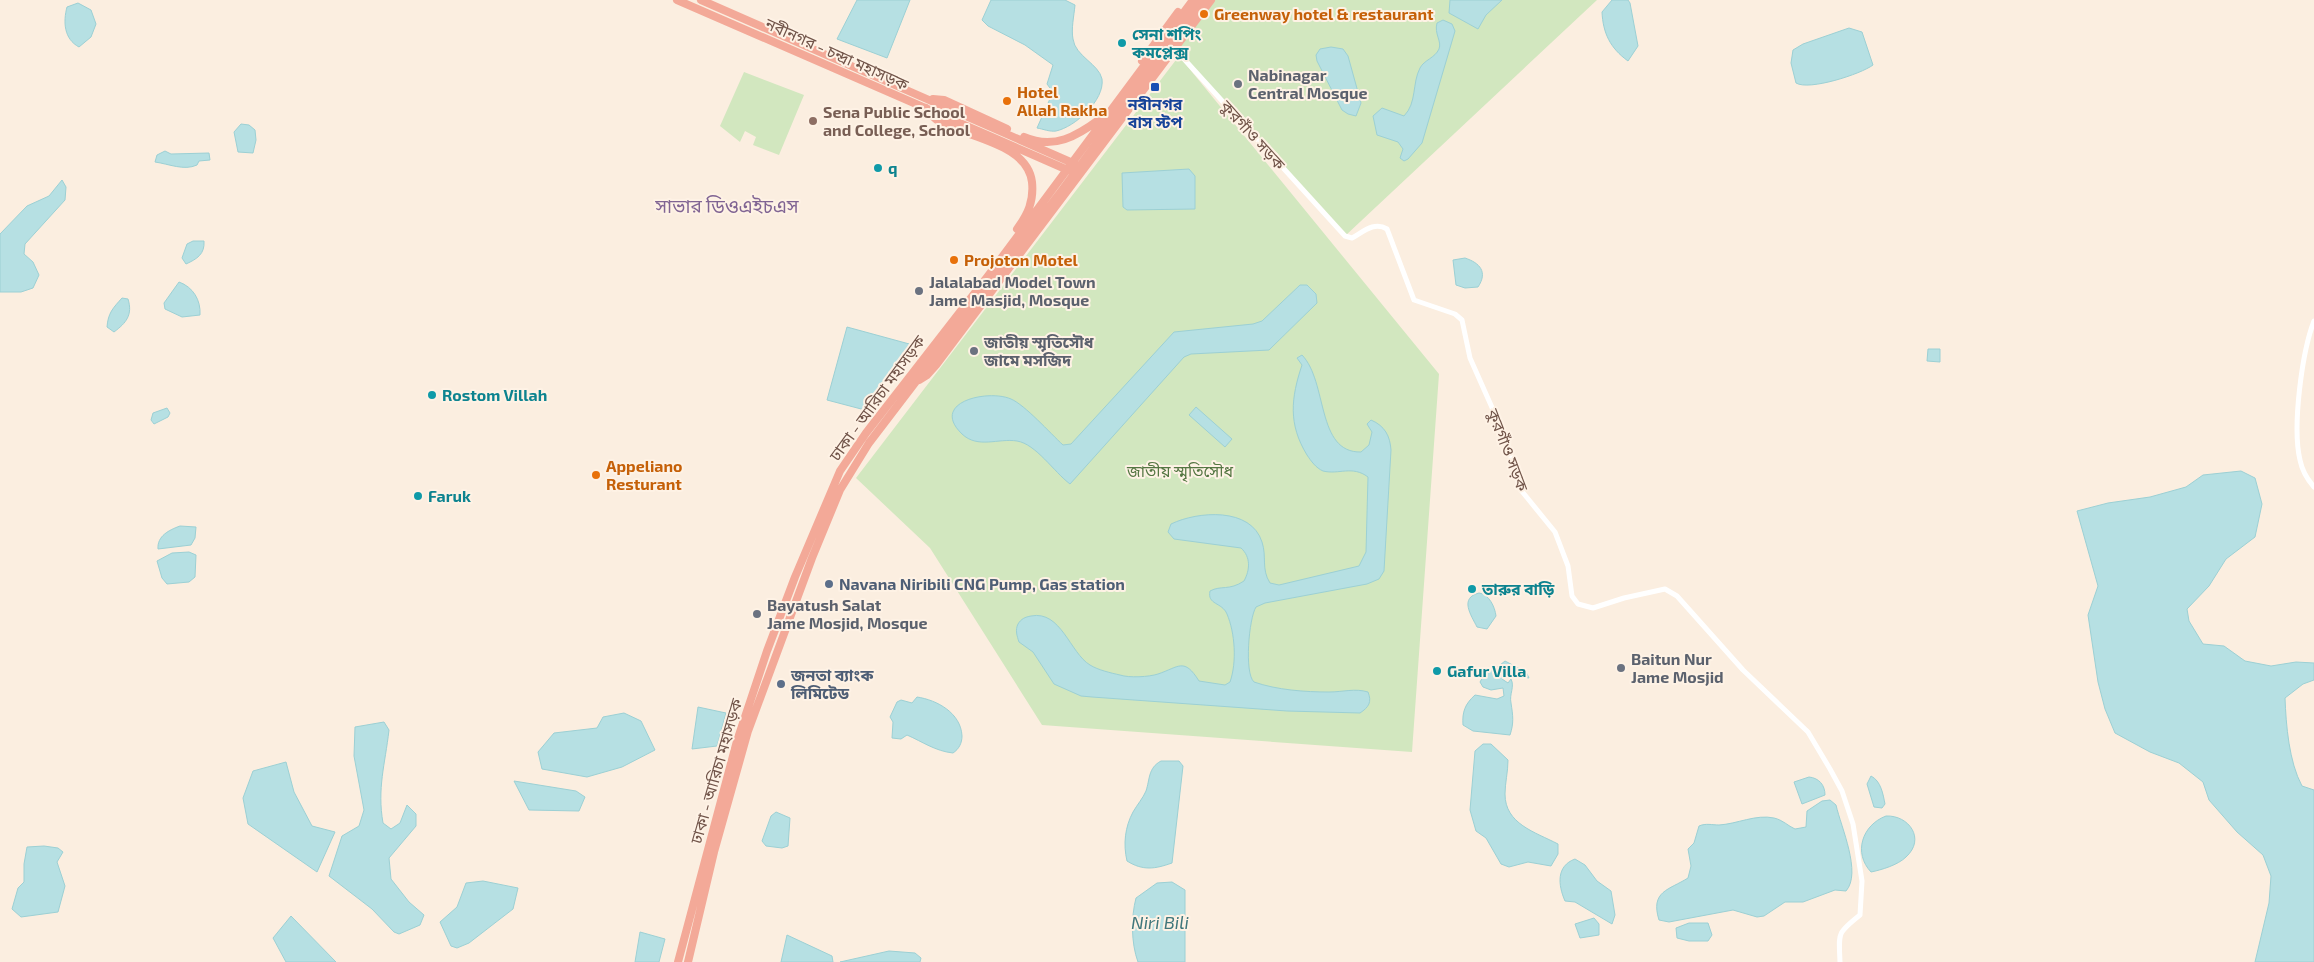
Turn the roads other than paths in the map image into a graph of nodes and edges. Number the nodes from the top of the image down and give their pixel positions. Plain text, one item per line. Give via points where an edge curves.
1 (677, 0) edge
2 (701, 0) edge
3 (1187, 0) edge
4 (1193, 0) edge
5 (1202, 0) edge
6 (1211, 0) edge
7 (1174, 48) junction
8 (1129, 85) junction
9 (926, 103) junction
10 (1106, 114) junction
11 (1073, 168) junction
12 (1002, 256) junction
13 (2314, 321) edge
14 (915, 382) junction
15 (2314, 487) edge
16 (678, 962) edge
17 (688, 962) edge
18 (1840, 962) edge

1 - 9 highway, নবীনগর - চন্দ্রা মহাসড়ক
2 - 9 highway, নবীনগর - চন্দ্রা মহাসড়ক
3 - 8 highway via 1133,72
4 - 8 highway, ঢাকা - আরিচা মহাসড়ক
5 - 11 highway
6 - 7 highway
7 - 14 highway via 936,365
7 - 18 street, কুরগাঁও সড়ক via 1345,236 1352,238 1377,226 1386,229 1414,300 1462,320 1470,358 1506,439 1520,489 1555,532 1568,566 1572,596 1578,604 1593,608 1624,598 1670,590 1743,670 1808,732 1842,791 1853,824 1862,881 1860,915 1839,935
8 - 10 highway, ঢাকা - আরিচা মহাসড়ক
9 - 10 highway via 944,100 1027,138 1043,142 1071,138
9 - 11 highway, নবীনগর - চন্দ্রা মহাসড়ক
9 - 12 highway via 936,119 1006,150 1027,164 1032,202
10 - 11 highway, ঢাকা - আরিচা মহাসড়ক
11 - 12 highway, ঢাকা - আরিচা মহাসড়ক
11 - 14 highway
12 - 16 highway, ঢাকা - আরিচা মহাসড়ক via 866,433 840,471 827,499 767,651 737,741
13 - 15 street via 2300,386 2298,438 2300,460 2307,480
14 - 17 highway via 854,465 832,506 736,772

